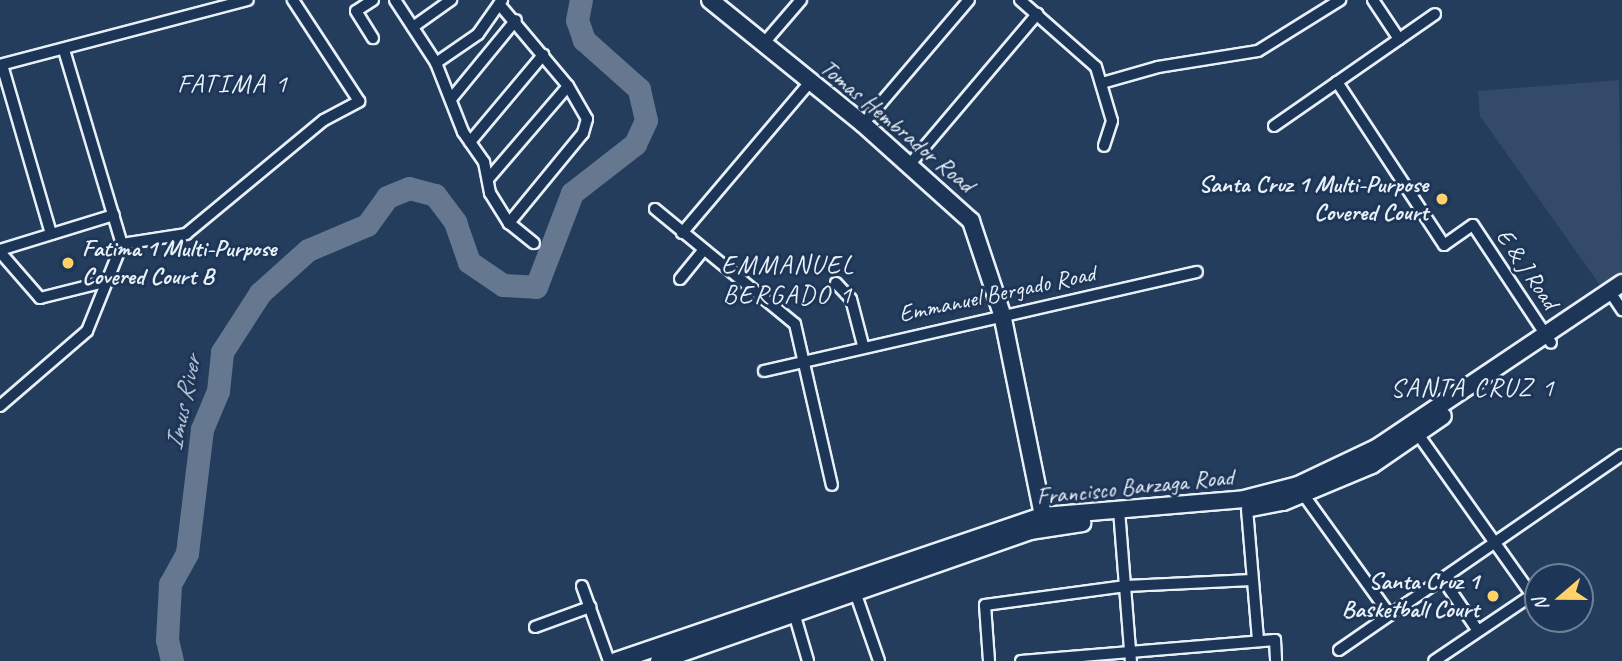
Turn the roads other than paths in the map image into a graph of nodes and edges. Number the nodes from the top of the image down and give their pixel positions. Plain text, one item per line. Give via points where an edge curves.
1 (248, 0) edge
2 (293, 0) edge
3 (373, 0) edge
4 (395, 0) edge
5 (451, 0) edge
6 (710, 0) edge
7 (801, 0) edge
8 (969, 0) edge
9 (1020, 0) edge
10 (1340, 0) edge
11 (1373, 0) edge
12 (500, 2) edge
13 (1037, 14) junction
14 (1435, 15) dead end
15 (516, 20) junction
16 (412, 27) junction
17 (373, 38) dead end
18 (1399, 40) junction
19 (764, 43) junction
20 (64, 50) junction
21 (544, 55) junction
22 (436, 62) junction
23 (1, 65) edge
24 (811, 81) junction
25 (1337, 82) junction
26 (1102, 83) junction
27 (568, 86) junction
28 (451, 99) junction
29 (863, 124) junction
30 (1274, 126) dead end
31 (470, 142) junction
32 (1104, 146) dead end
33 (910, 164) junction
34 (489, 178) junction
35 (654, 209) dead end
36 (114, 215) junction
37 (509, 223) junction
38 (682, 233) junction
39 (51, 234) junction
40 (534, 243) dead end
41 (122, 244) junction
42 (0, 251) edge
43 (703, 251) junction
44 (1197, 272) dead end
45 (680, 279) dead end
46 (112, 280) junction
47 (836, 282) dead end
48 (1618, 296) edge
49 (1002, 314) junction
50 (1548, 339) junction
51 (863, 345) junction
52 (806, 358) junction
53 (764, 371) dead end
54 (0, 407) edge
55 (1415, 430) junction
56 (1622, 455) edge
57 (832, 485) dead end
58 (1303, 495) junction
59 (1247, 509) junction
60 (1119, 515) junction
61 (1044, 521) junction
62 (1495, 542) junction
63 (1442, 579) junction
64 (1252, 580) junction
65 (582, 586) dead end
66 (1126, 586) junction
67 (855, 592) junction
68 (590, 607) junction
69 (794, 613) junction
70 (1390, 615) junction
71 (535, 627) dead end
72 (1478, 631) junction
73 (1258, 641) junction
74 (1339, 650) dead end
75 (668, 655) edge
76 (1131, 655) edge
77 (609, 661) edge
78 (616, 661) edge
79 (808, 661) edge
80 (879, 661) edge
81 (989, 661) edge
82 (1021, 661) edge
83 (1276, 661) edge
84 (1434, 661) edge

1 - 20 street
2 - 41 street via 359,100 324,120 186,234
3 - 17 street via 356,11
4 - 16 street
5 - 16 street
6 - 19 street, Tomas Hembrador Road
7 - 19 street
8 - 29 street
9 - 13 street
10 - 26 street via 1258,51 1158,67
11 - 18 street
12 - 15 street
12 - 22 street via 478,34
13 - 26 street via 1096,66
13 - 33 street
14 - 18 street
15 - 21 street
15 - 28 street
16 - 22 street
18 - 25 street
19 - 24 street, Tomas Hembrador Road
20 - 23 street
20 - 36 street
21 - 27 street
21 - 31 street
22 - 28 street
23 - 39 street
24 - 29 street, Tomas Hembrador Road
24 - 38 street
25 - 30 street
25 - 50 street, E & J Road via 1444,245 1473,225
26 - 32 street via 1112,121
27 - 34 street
27 - 37 street via 587,119 583,133
28 - 31 street
29 - 33 street, Tomas Hembrador Road
31 - 34 street
33 - 49 street, Tomas Hembrador Road via 971,221
34 - 37 street via 490,193
35 - 38 street
36 - 39 street
36 - 41 street
37 - 40 street
38 - 43 street
39 - 42 street
41 - 46 street
42 - 46 street via 40,298
43 - 45 street
43 - 52 street via 795,324
44 - 49 street, Emmanuel Bergado Road
46 - 54 street via 87,331
47 - 51 street via 851,299
48 - 50 street, Francisco Barzaga Road
49 - 51 street, Emmanuel Bergado Road
49 - 61 street, Tomas Hembrador Road
50 - 55 street, Francisco Barzaga Road
51 - 52 street, Emmanuel Bergado Road
52 - 53 street, Emmanuel Bergado Road
52 - 57 street
55 - 58 street, Francisco Barzaga Road via 1372,465
55 - 60 street, Francisco Barzaga Road via 1278,491
55 - 62 street
56 - 62 street
58 - 59 street, Francisco Barzaga Road
58 - 70 street
59 - 60 street, Francisco Barzaga Road
59 - 64 street
60 - 61 street, Francisco Barzaga Road
60 - 66 street
61 - 67 street, Francisco Barzaga Road
61 - 75 street, Francisco Barzaga Road
62 - 63 street
62 - 72 street via 1532,595
63 - 70 street
63 - 72 street
64 - 66 street
64 - 73 street
65 - 68 street
66 - 76 street
66 - 81 street via 985,605
67 - 69 street, Francisco Barzaga Road
67 - 80 street
68 - 71 street
68 - 77 street
69 - 75 street, Francisco Barzaga Road
69 - 79 street
70 - 74 street
72 - 84 street
73 - 76 street
73 - 83 street via 1275,640
75 - 78 street, Francisco Barzaga Road
76 - 82 street

